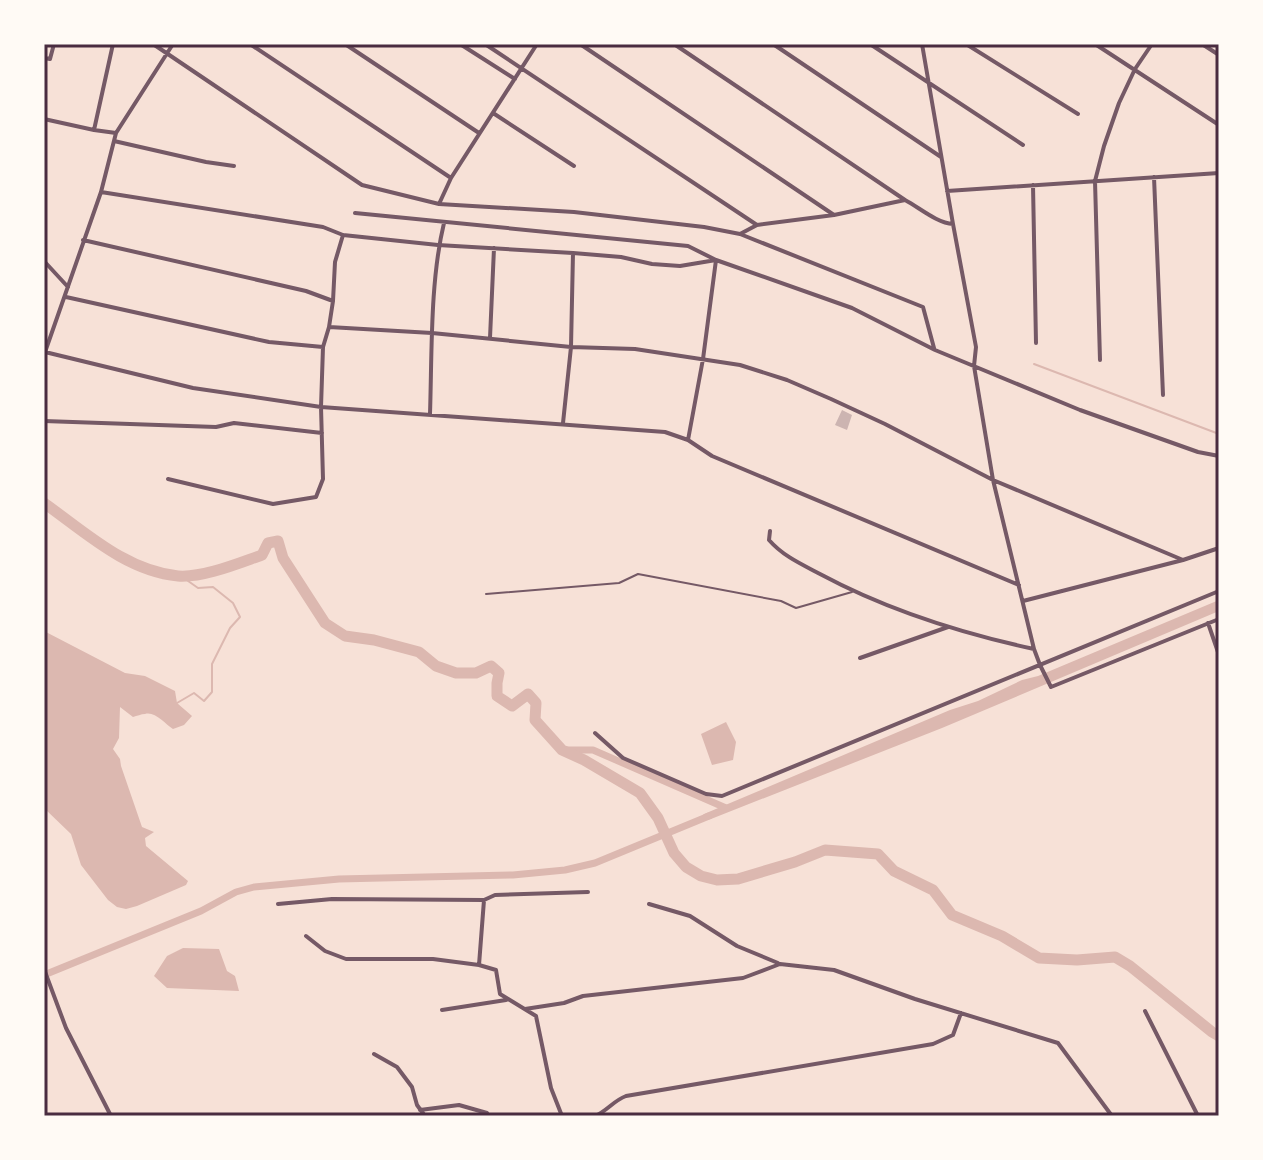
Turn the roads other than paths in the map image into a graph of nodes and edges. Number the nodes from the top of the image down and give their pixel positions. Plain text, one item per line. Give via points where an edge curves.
1 (54, 44) edge
2 (113, 44) edge
3 (153, 44) edge
4 (173, 44) edge
5 (250, 44) edge
6 (345, 44) edge
7 (460, 44) edge
8 (485, 44) edge
9 (537, 44) edge
10 (580, 44) edge
11 (674, 44) edge
12 (773, 44) edge
13 (870, 44) edge
14 (922, 44) edge
15 (966, 44) edge
16 (1095, 44) edge
17 (1152, 44) edge
18 (1202, 44) edge
19 (166, 53) junction
20 (1219, 55) edge
21 (44, 58) edge
22 (522, 68) junction
23 (1135, 69) junction
24 (515, 79) junction
25 (929, 84) junction
26 (493, 113) junction
27 (1078, 114) dead end
28 (44, 119) edge
29 (1219, 125) edge
30 (94, 130) junction
31 (116, 133) junction
32 (479, 133) junction
33 (114, 141) junction
34 (1023, 145) dead end
35 (941, 157) junction
36 (234, 166) dead end
37 (574, 166) dead end
38 (1219, 173) edge
39 (1154, 177) junction
40 (451, 178) junction
41 (1095, 181) junction
42 (1033, 185) junction
43 (947, 191) junction
44 (101, 192) junction
45 (905, 200) junction
46 (439, 204) junction
47 (355, 213) dead end
48 (834, 215) junction
49 (444, 223) junction
50 (953, 224) junction
51 (757, 225) junction
52 (740, 234) junction
53 (343, 235) junction
54 (83, 240) junction
55 (438, 245) junction
56 (494, 248) junction
57 (573, 253) junction
58 (716, 260) junction
59 (44, 261) edge
60 (68, 287) junction
61 (65, 297) junction
62 (333, 301) junction
63 (329, 327) junction
64 (432, 333) junction
65 (490, 338) junction
66 (46, 343) edge
67 (1036, 343) dead end
68 (323, 347) junction
69 (571, 347) junction
70 (935, 350) junction
71 (45, 353) edge
72 (703, 359) junction
73 (1100, 360) dead end
74 (974, 366) junction
75 (1163, 395) dead end
76 (321, 407) junction
77 (430, 414) junction
78 (44, 421) edge
79 (563, 423) junction
80 (322, 433) junction
81 (688, 440) junction
82 (1219, 456) edge
83 (168, 479) dead end
84 (993, 480) junction
85 (770, 531) dead end
86 (1219, 548) edge
87 (1183, 560) junction
88 (1019, 585) junction
89 (1219, 591) edge
90 (853, 592) junction
91 (486, 594) dead end
92 (1023, 601) junction
93 (1219, 619) edge
94 (1208, 623) junction
95 (949, 627) junction
96 (1034, 649) junction
97 (1219, 655) edge
98 (860, 658) dead end
99 (1040, 665) junction
100 (595, 733) dead end
101 (588, 892) dead end
102 (484, 900) junction
103 (278, 904) dead end
104 (649, 904) dead end
105 (306, 936) dead end
106 (780, 964) junction
107 (479, 965) junction
108 (44, 969) edge
109 (509, 1000) junction
110 (525, 1009) junction
111 (442, 1010) dead end
112 (1145, 1011) dead end
113 (961, 1013) junction
114 (374, 1054) dead end
115 (420, 1110) junction
116 (111, 1116) edge
117 (425, 1116) edge
118 (489, 1116) edge
119 (562, 1116) edge
120 (595, 1116) edge
121 (1112, 1116) edge
122 (1198, 1116) edge

1 - 21 street via 50,59
2 - 30 street
3 - 19 street
4 - 19 street
5 - 40 street
6 - 32 street
7 - 24 street
8 - 22 street
9 - 22 street
10 - 48 street
11 - 45 street
12 - 35 street
13 - 25 street
14 - 25 street
15 - 27 street
16 - 23 street
17 - 23 street
18 - 20 street
19 - 31 street
19 - 46 street via 362,185
22 - 24 street
22 - 51 street
23 - 29 street
23 - 41 street
24 - 26 street
25 - 34 street
25 - 35 street
26 - 32 street
26 - 37 street
28 - 30 street
30 - 31 street
31 - 33 street
32 - 40 street
33 - 36 street
33 - 44 street
35 - 43 street
38 - 39 street
39 - 41 street
39 - 75 street
40 - 46 street
41 - 42 street
41 - 73 street
42 - 43 street
42 - 67 street
43 - 50 street
44 - 53 street via 323,227
44 - 54 street
45 - 48 street
45 - 50 street via 941,223
46 - 52 street via 574,212
47 - 49 street
48 - 51 street
49 - 55 street
49 - 58 street via 688,246
50 - 74 street via 976,347
51 - 52 street
52 - 70 street via 923,307
53 - 55 street
53 - 62 street
54 - 60 street
54 - 62 street
55 - 56 street
55 - 64 street
56 - 57 street
56 - 65 street
57 - 58 street via 680,266
57 - 69 street
58 - 70 street via 852,308
58 - 72 street
59 - 60 street
60 - 61 street
61 - 66 street
61 - 68 street via 269,342
62 - 63 street
63 - 64 street
63 - 68 street
64 - 65 street
64 - 77 street
65 - 69 street
66 - 71 street
68 - 76 street
69 - 72 street
69 - 79 street
70 - 74 street
71 - 76 street via 193,388
72 - 81 street
72 - 84 street via 787,380
74 - 82 street via 1080,410
74 - 84 street
76 - 77 street
76 - 80 street
77 - 79 street
78 - 80 street via 216,427 234,423
79 - 81 street via 665,432
80 - 83 street via 323,479 316,497 273,504
81 - 88 street via 712,456
84 - 87 street
84 - 88 street
85 - 90 street via 769,540 779,552
86 - 87 street
87 - 92 street
88 - 92 street
89 - 99 street
90 - 91 lane via 796,608 638,574 619,583
90 - 95 street
92 - 96 street
93 - 94 street
94 - 97 street
94 - 99 street via 1051,687
95 - 96 street
95 - 98 street
96 - 99 street
99 - 100 street via 722,796 623,758
101 - 102 street via 495,895
102 - 103 street
102 - 107 street
104 - 106 street via 690,916 737,946
105 - 107 street via 346,959
106 - 110 street via 743,978 583,996
106 - 113 street via 834,970
107 - 109 street via 496,970 500,994
108 - 116 street via 66,1028
109 - 110 street
109 - 111 street
110 - 119 street via 536,1016
112 - 122 street
113 - 120 street via 953,1035 933,1044 626,1096
113 - 121 street via 1058,1043
114 - 115 street via 397,1067
115 - 117 street
115 - 118 street via 459,1105

